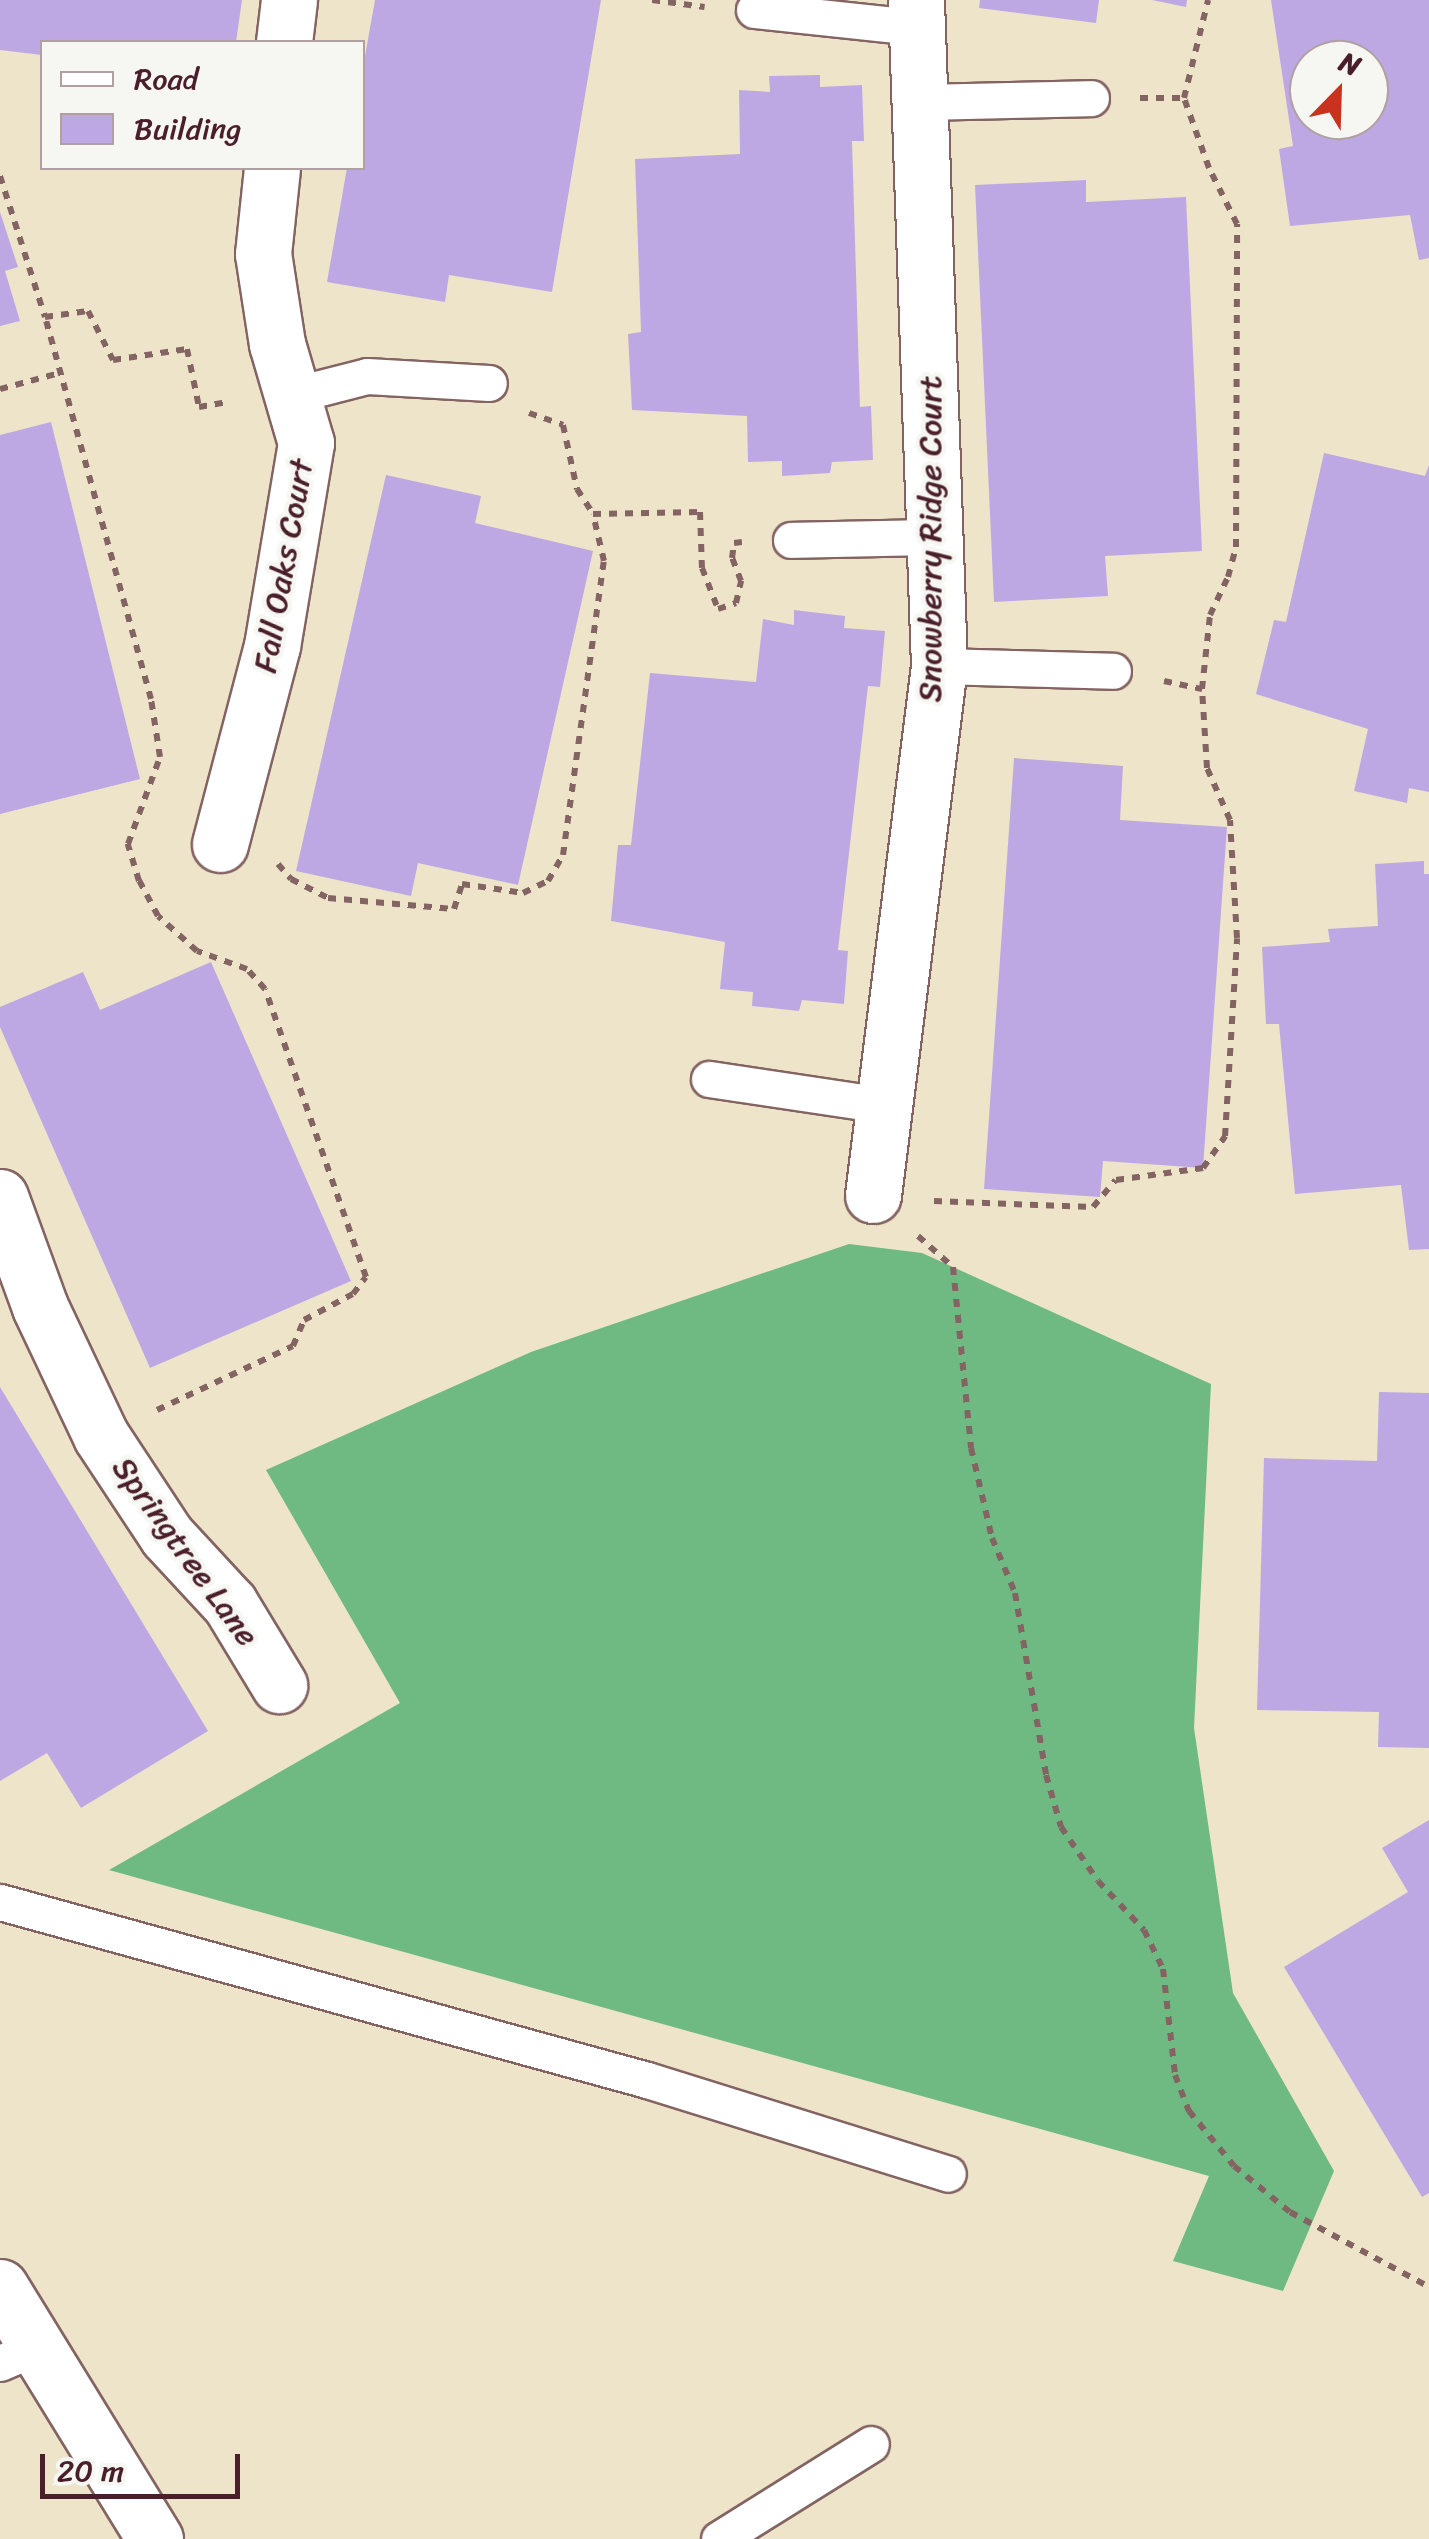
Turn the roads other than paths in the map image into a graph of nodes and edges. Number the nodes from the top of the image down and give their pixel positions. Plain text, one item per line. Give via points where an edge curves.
1 (289, 0) edge
2 (754, 10) dead end
3 (915, 13) edge
4 (284, 40) edge
5 (1091, 98) dead end
6 (918, 102) junction
7 (272, 170) edge
8 (488, 383) road end
9 (294, 394) junction
10 (936, 537) junction
11 (790, 540) road end
12 (939, 666) junction
13 (1113, 672) dead end
14 (220, 844) road end
15 (709, 1080) dead end
16 (884, 1104) junction
17 (873, 1195) road end
18 (0, 1197) edge
19 (10, 1260) edge
20 (279, 1685) dead end
21 (0, 1902) edge
22 (948, 2174) dead end
23 (0, 2287) edge
24 (18, 2354) edge
25 (872, 2444) dead end
26 (155, 2539) edge
27 (718, 2539) edge

1 - 4 street
2 - 3 lane
3 - 6 street, Snowberry Ridge Court
5 - 6 lane
6 - 10 street, Snowberry Ridge Court
7 - 9 street, Fall Oaks Court via 263,254 277,344
8 - 9 lane via 366,376
9 - 14 street, Fall Oaks Court via 306,443 289,558 260,701
10 - 11 lane
10 - 12 street, Snowberry Ridge Court
12 - 13 lane
12 - 16 street, Snowberry Ridge Court
15 - 16 lane
16 - 17 street, Snowberry Ridge Court
18 - 19 street, Springtree Lane
19 - 20 street, Springtree Lane via 40,1307 101,1436 166,1536 230,1604
21 - 22 lane via 647,2080
23 - 24 street
24 - 26 street
25 - 27 lane

